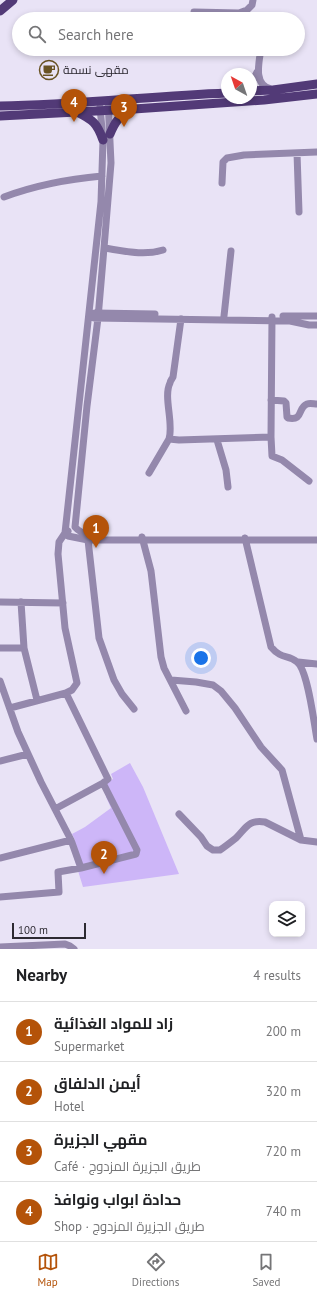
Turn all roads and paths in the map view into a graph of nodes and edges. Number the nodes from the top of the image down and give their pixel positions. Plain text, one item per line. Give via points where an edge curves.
1 (12, 0) edge
2 (253, 0) edge
3 (0, 11) edge
4 (242, 12) edge
5 (260, 56) edge
6 (258, 70) joint
7 (317, 84) edge
8 (273, 90) junction
9 (257, 91) edge
10 (221, 93) edge
11 (317, 94) edge
12 (104, 105) junction
13 (0, 106) edge
14 (134, 109) junction
15 (76, 112) junction
16 (0, 116) edge
17 (106, 137) junction
18 (317, 152) edge
19 (297, 153) junction
20 (102, 176) junction
21 (222, 183) dead end
22 (4, 197) dead end
23 (299, 212) dead end
24 (104, 248) junction
25 (163, 250) dead end
26 (231, 251) dead end
27 (99, 315) junction
28 (89, 316) junction
29 (224, 316) junction
30 (317, 316) edge
31 (272, 318) junction
32 (181, 319) junction
33 (317, 325) edge
34 (271, 400) junction
35 (317, 404) edge
36 (271, 437) junction
37 (169, 440) junction
38 (217, 440) junction
39 (149, 473) dead end
40 (308, 481) dead end
41 (228, 487) dead end
42 (75, 527) junction
43 (65, 533) junction
44 (317, 537) edge
45 (142, 539) junction
46 (246, 539) junction
47 (88, 540) junction
48 (317, 540) edge
49 (0, 602) edge
50 (21, 602) junction
51 (63, 603) junction
52 (0, 648) edge
53 (24, 648) junction
54 (298, 662) junction
55 (317, 664) edge
56 (171, 680) junction
57 (0, 681) edge
58 (66, 694) junction
59 (37, 700) junction
60 (10, 708) junction
61 (134, 709) dead end
62 (186, 711) dead end
63 (317, 739) edge
64 (28, 754) junction
65 (0, 761) edge
66 (103, 783) junction
67 (55, 809) junction
68 (180, 814) dead end
69 (71, 840) junction
70 (301, 840) junction
71 (317, 842) edge
72 (0, 858) edge
73 (81, 868) junction
74 (0, 897) edge
75 (0, 947) edge
76 (74, 949) edge

1 - 3 main road
2 - 4 street via 247,10
5 - 6 street
6 - 8 street via 261,82
7 - 8 main road
8 - 9 main road
10 - 12 main road
11 - 14 main road
12 - 13 main road
12 - 14 main road
12 - 15 main road
12 - 17 street
14 - 17 main road via 120,116
15 - 16 main road
15 - 17 main road via 92,120
17 - 20 street
17 - 24 street via 111,163
18 - 19 street
19 - 21 street via 227,158 223,162
19 - 23 street
20 - 22 street via 47,184
20 - 28 street
24 - 25 street via 142,254
24 - 27 street
26 - 29 street
27 - 28 street
27 - 29 street
27 - 32 street
27 - 42 street
28 - 43 street
29 - 31 street
30 - 31 street
31 - 32 street
31 - 33 street
31 - 34 street
32 - 37 street via 173,377 169,383
34 - 35 street via 284,401 286,416 292,419 299,416 305,405
34 - 36 street
36 - 38 street
36 - 40 street via 272,456 282,460
37 - 38 street
37 - 39 street
38 - 41 street
42 - 43 street
42 - 45 street via 89,535
43 - 47 street
43 - 51 street via 59,542 58,554
44 - 46 street
45 - 46 street
45 - 47 street
45 - 56 street via 152,582 160,657
46 - 48 street
46 - 54 street via 271,647 276,653
47 - 61 street via 99,638 114,680
49 - 50 street
50 - 51 street
50 - 53 street
51 - 58 street via 65,628 77,683
52 - 53 street
53 - 59 street
54 - 55 street
54 - 63 street via 305,677
56 - 62 street
56 - 70 street via 213,686 221,691 235,708 261,746 282,770
57 - 60 street
58 - 59 street
58 - 66 street via 108,779
59 - 60 street
60 - 64 street
64 - 65 street
64 - 67 street
66 - 67 street
66 - 73 street via 137,852
67 - 69 street
68 - 70 street via 213,850 220,850 254,821 265,822
69 - 72 street
69 - 73 street
70 - 71 street
73 - 74 street via 58,872 59,892
75 - 76 street via 65,944

